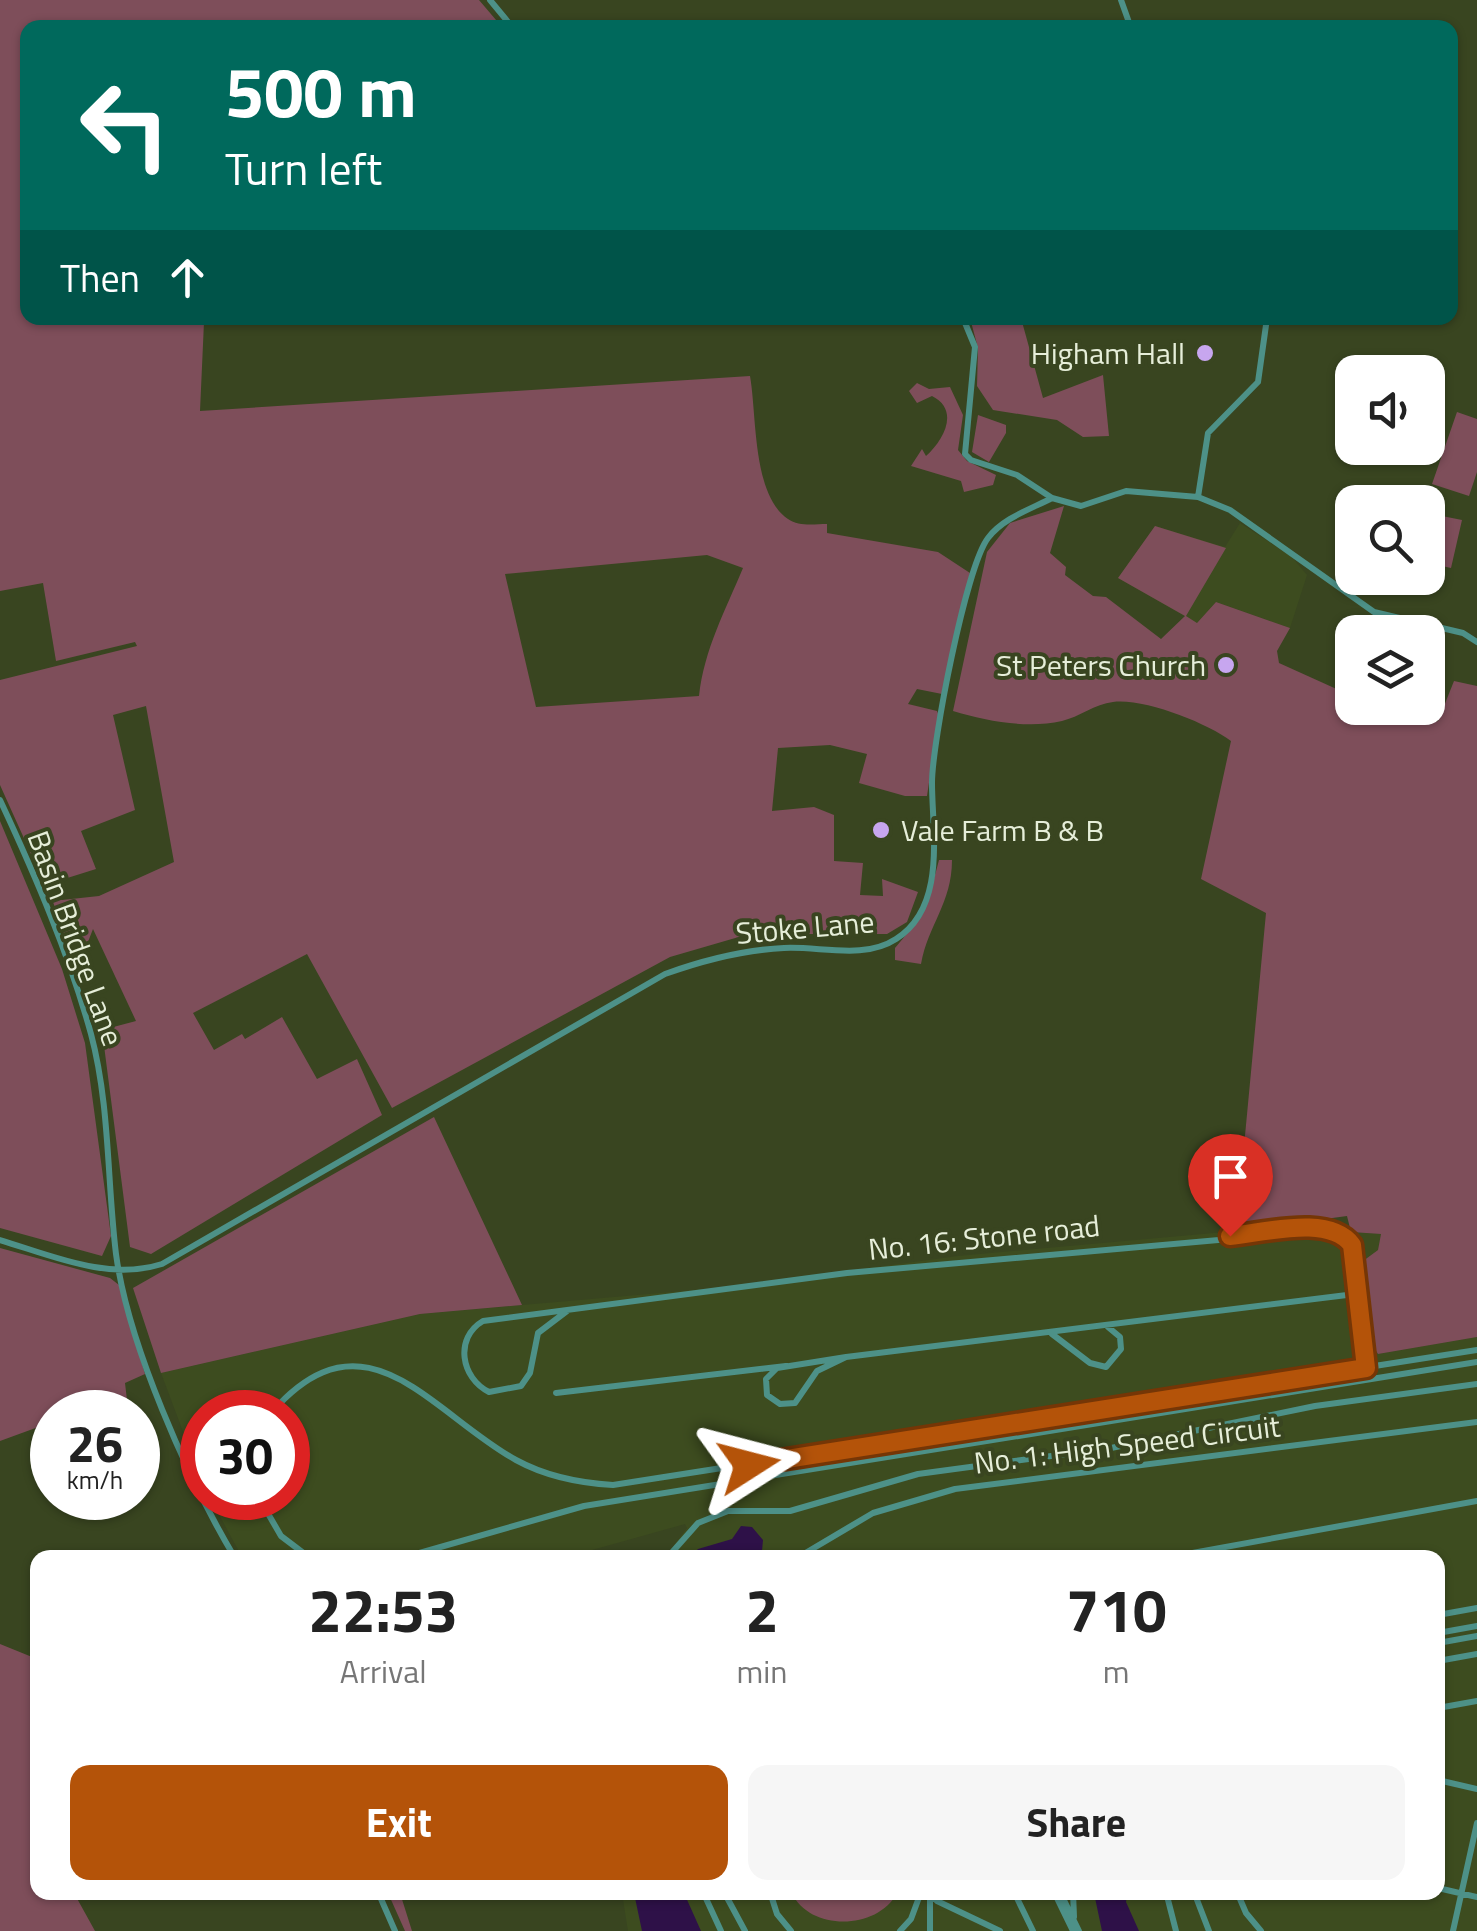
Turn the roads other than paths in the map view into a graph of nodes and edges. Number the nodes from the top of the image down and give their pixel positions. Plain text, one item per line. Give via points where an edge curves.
1 (490, 0) edge
2 (506, 20) edge
3 (966, 325) edge
4 (1266, 325) edge
5 (1198, 497) junction
6 (1052, 498) junction
7 (1477, 642) edge
8 (0, 800) edge
9 (0, 1240) edge
10 (120, 1271) junction
11 (1355, 1294) junction
12 (567, 1311) junction
13 (1103, 1326) junction
14 (1026, 1335) junction
15 (1477, 1350) edge
16 (846, 1356) junction
17 (1477, 1362) edge
18 (786, 1366) junction
19 (1366, 1368) junction
20 (1477, 1384) edge
21 (292, 1390) edge
22 (556, 1393) dead end
23 (1477, 1422) edge
24 (1477, 1501) edge
25 (272, 1520) edge
26 (231, 1550) edge
27 (300, 1550) edge
28 (430, 1550) edge
29 (675, 1550) edge
30 (810, 1550) edge
31 (1209, 1550) edge
32 (1477, 1608) edge
33 (1445, 1614) edge
34 (1477, 1626) edge
35 (1445, 1632) edge
36 (1477, 1636) edge
37 (1445, 1641) edge
38 (1477, 1654) edge
39 (1445, 1660) edge
40 (1477, 1701) edge
41 (1445, 1707) edge
42 (1445, 1781) edge
43 (1477, 1788) edge
44 (1477, 1823) edge
45 (1445, 1890) edge
46 (1461, 1894) junction
47 (1477, 1897) edge
48 (381, 1900) edge
49 (706, 1900) edge
50 (728, 1900) edge
51 (773, 1900) edge
52 (918, 1900) edge
53 (930, 1900) edge
54 (943, 1900) edge
55 (1018, 1900) edge
56 (1061, 1900) edge
57 (1074, 1900) edge
58 (1168, 1900) edge
59 (1197, 1900) edge
60 (1240, 1900) edge
61 (1076, 1928) edge
62 (395, 1931) edge
63 (721, 1931) edge
64 (745, 1931) edge
65 (791, 1931) edge
66 (900, 1931) edge
67 (930, 1931) edge
68 (1000, 1931) edge
69 (1034, 1931) edge
70 (1176, 1931) edge
71 (1208, 1931) edge
72 (1262, 1931) edge
73 (1453, 1931) edge

1 - 2 street
3 - 6 street via 975,347 965,454
4 - 5 street via 1258,382 1208,433
5 - 6 street via 1126,491 1080,506
5 - 7 street via 1230,510 1374,612
6 - 10 street, Stoke Lane via 999,526 978,558 932,781 935,861 924,899 902,935 860,950 745,952 665,974 185,1253 146,1269
8 - 10 street, Basin Bridge Lane via 39,884 91,1034
9 - 10 street
10 - 26 street, Basin Bridge Lane via 181,1454
11 - 12 street, No. 16: Stone road via 1347,1238 1303,1229 846,1273
11 - 13 street
11 - 19 street
12 - 12 street, No. 16: Stone road via 538,1333 521,1386 489,1392 468,1376 463,1352 477,1324
13 - 14 street
13 - 14 street via 1122,1343 1106,1367 1090,1363 1056,1335
14 - 16 street
15 - 19 street
16 - 18 street
16 - 18 street via 828,1362 788,1405 774,1401 765,1388 771,1371
17 - 28 street via 584,1506
18 - 22 street
19 - 21 street via 614,1485 528,1466 384,1372 347,1367
20 - 29 street via 1315,1406 1111,1448 918,1474 790,1510 728,1511 698,1523
23 - 30 street, No. 1: High Speed Circuit via 956,1489 873,1513
24 - 31 street
25 - 27 street
32 - 33 street
34 - 35 street
36 - 37 street
38 - 39 street
40 - 41 street
42 - 43 street
44 - 46 street
45 - 46 street
46 - 47 street
46 - 73 street
48 - 62 street
49 - 63 street
50 - 64 street
51 - 65 street
52 - 66 street
53 - 67 street
54 - 68 street
55 - 69 street
56 - 61 street
57 - 61 street
58 - 70 street
59 - 71 street
60 - 72 street

